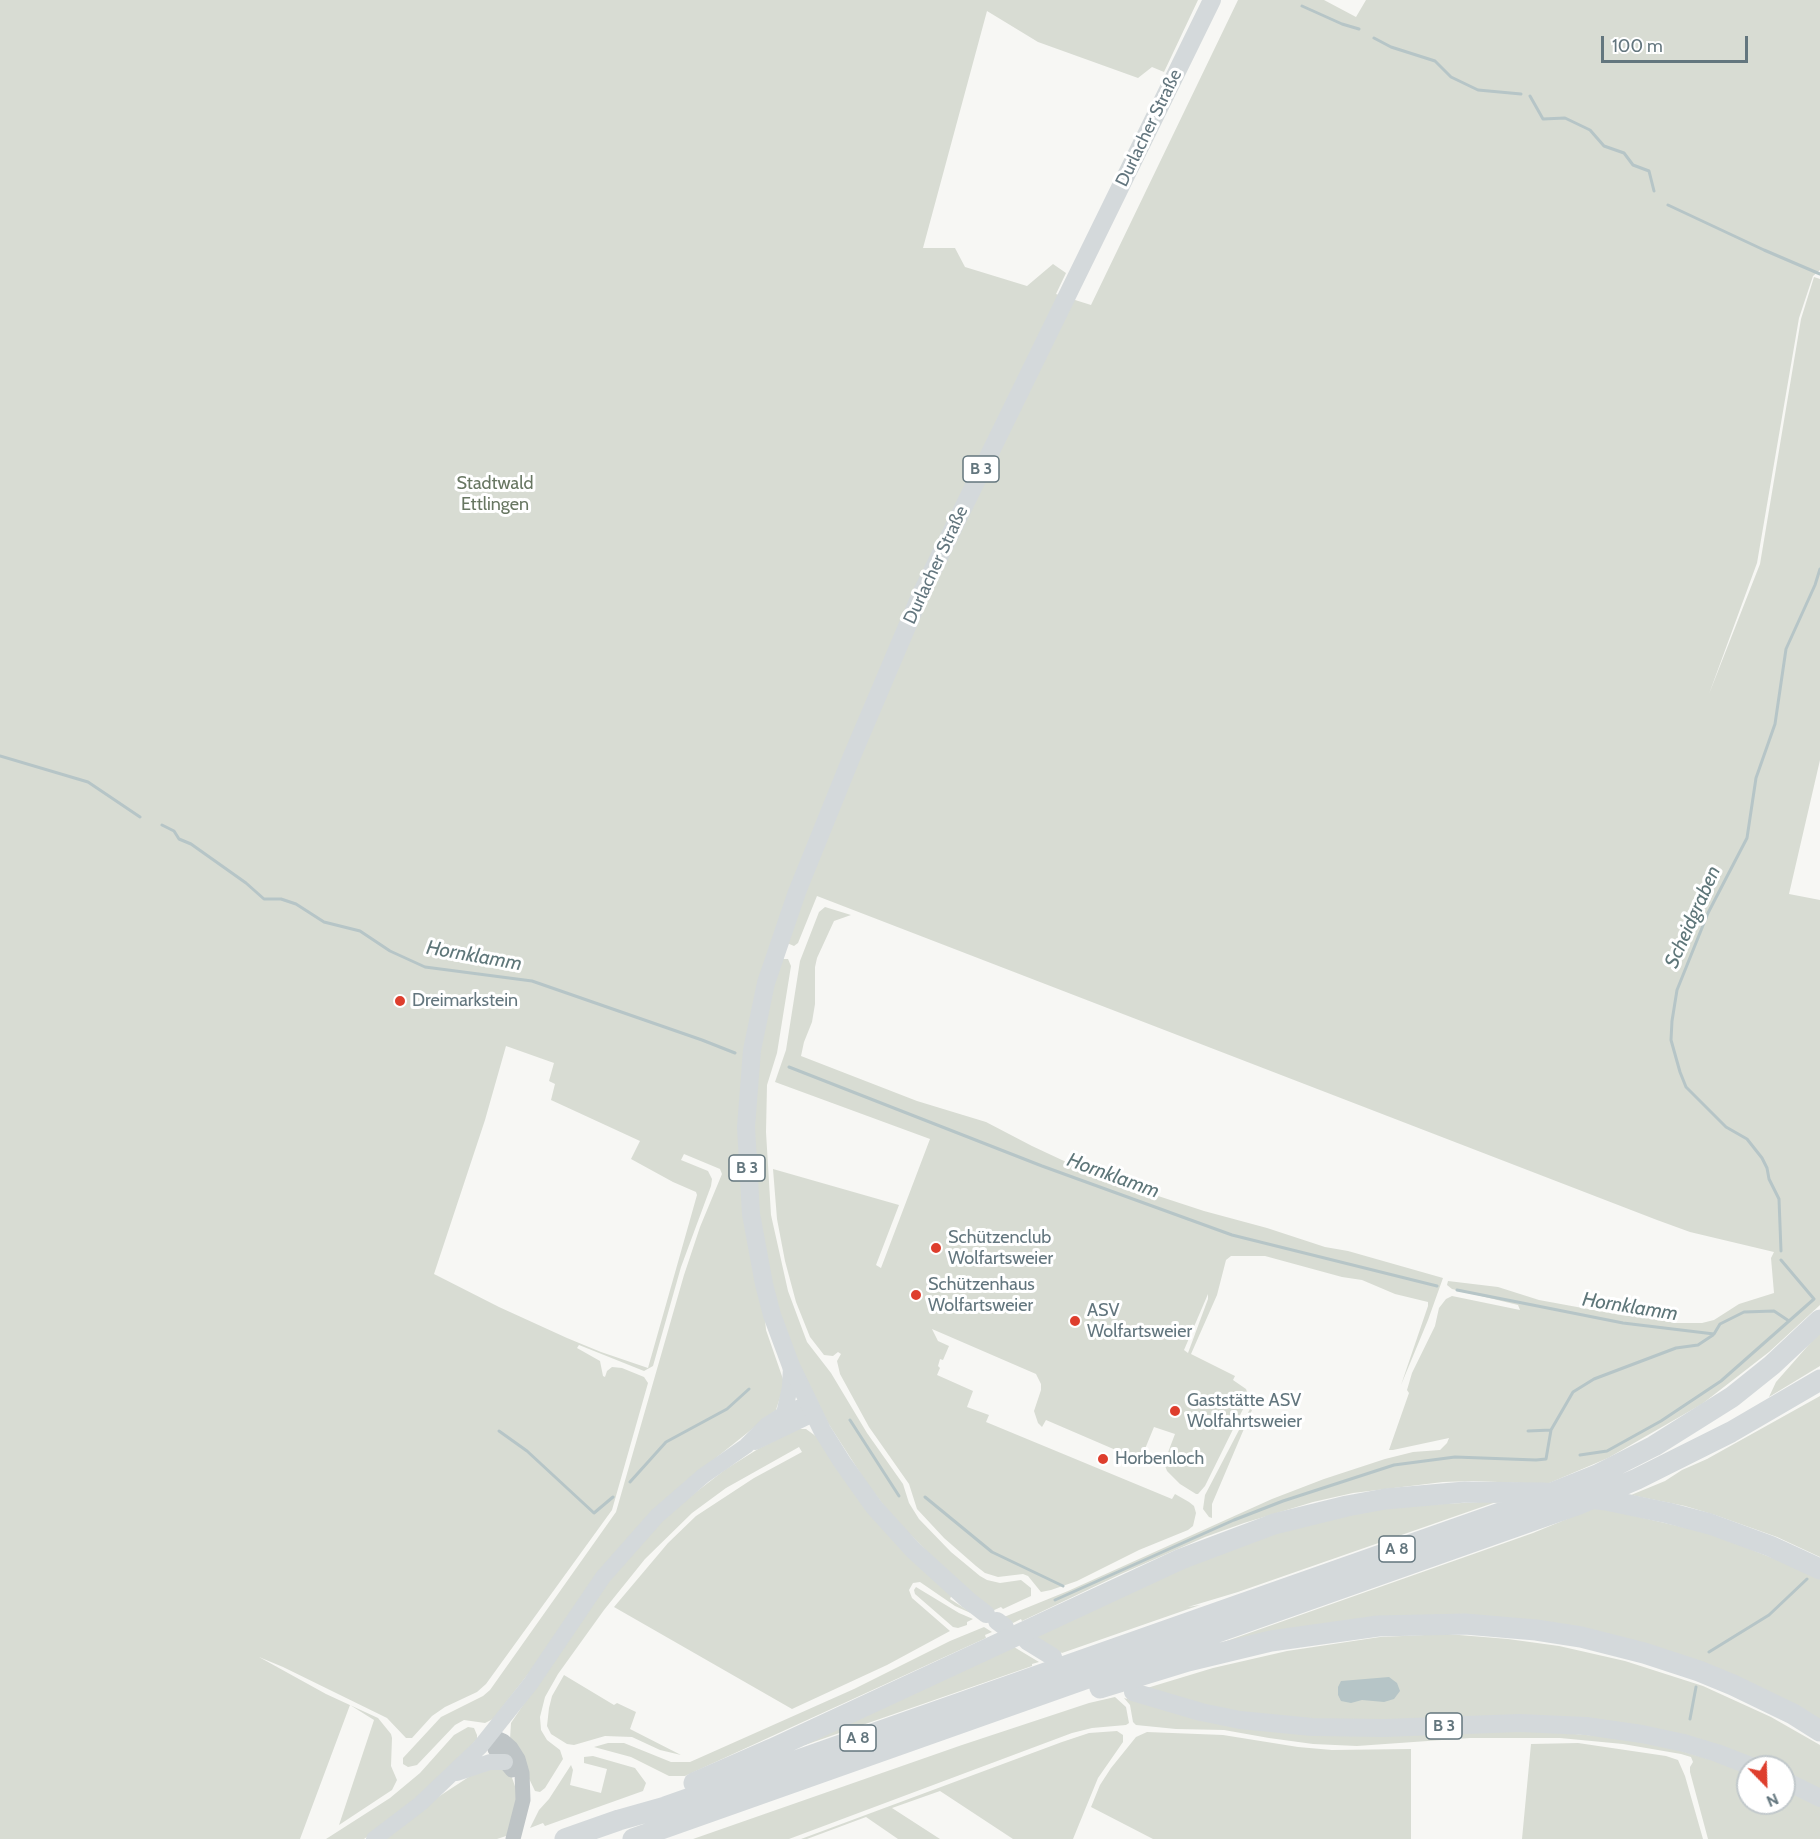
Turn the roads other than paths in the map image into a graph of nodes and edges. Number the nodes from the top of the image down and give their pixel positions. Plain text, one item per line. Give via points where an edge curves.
1 (1212, 0) edge
2 (1820, 1320) edge
3 (791, 1366) junction
4 (1820, 1380) edge
5 (811, 1409) junction
6 (784, 1414) junction
7 (746, 1446) junction
8 (1820, 1569) edge
9 (996, 1626) junction
10 (1030, 1634) junction
11 (1053, 1657) dead end
12 (1133, 1692) dead end
13 (1011, 1707) junction
14 (1820, 1731) edge
15 (490, 1735) junction
16 (1736, 1760) edge
17 (505, 1762) junction
18 (453, 1774) junction
19 (522, 1785) junction
20 (1796, 1786) edge
21 (1820, 1798) edge
22 (619, 1820) junction
23 (374, 1839) edge
24 (513, 1839) edge
25 (565, 1839) edge
26 (633, 1839) edge

1 - 3 main road, Durlacher Straße / B 3 via 920,596 843,776 766,983 752,1050 746,1127 751,1214 772,1315
2 - 22 highway, A 8 via 1732,1397 1654,1446 1597,1475 1498,1514
3 - 5 main road, B 3
3 - 6 main road
4 - 13 highway, A 8 via 1714,1441 1579,1504
5 - 6 main road
5 - 7 main road via 779,1432
5 - 9 main road, B 3 via 848,1470 888,1523
6 - 7 main road
7 - 15 main road via 670,1504 636,1538 592,1592 531,1683
8 - 10 highway, A 8 via 1736,1533 1642,1507 1544,1493 1465,1492 1384,1499 1274,1524 1181,1559
9 - 10 highway, A 8
9 - 22 highway, A 8 via 772,1749 662,1795
10 - 11 main road
12 - 16 main road, B 3 via 1240,1720 1312,1728 1520,1723 1605,1728 1684,1743
13 - 14 highway, A 8 via 1082,1693 1271,1641 1378,1626 1465,1624 1581,1637 1644,1653 1733,1685
13 - 26 highway, A 8
15 - 17 street
15 - 18 main road
15 - 19 street via 503,1741 514,1754
17 - 18 main road via 490,1762
17 - 19 street
18 - 23 main road
19 - 24 street via 523,1800
20 - 21 main road
22 - 25 highway, A 8

